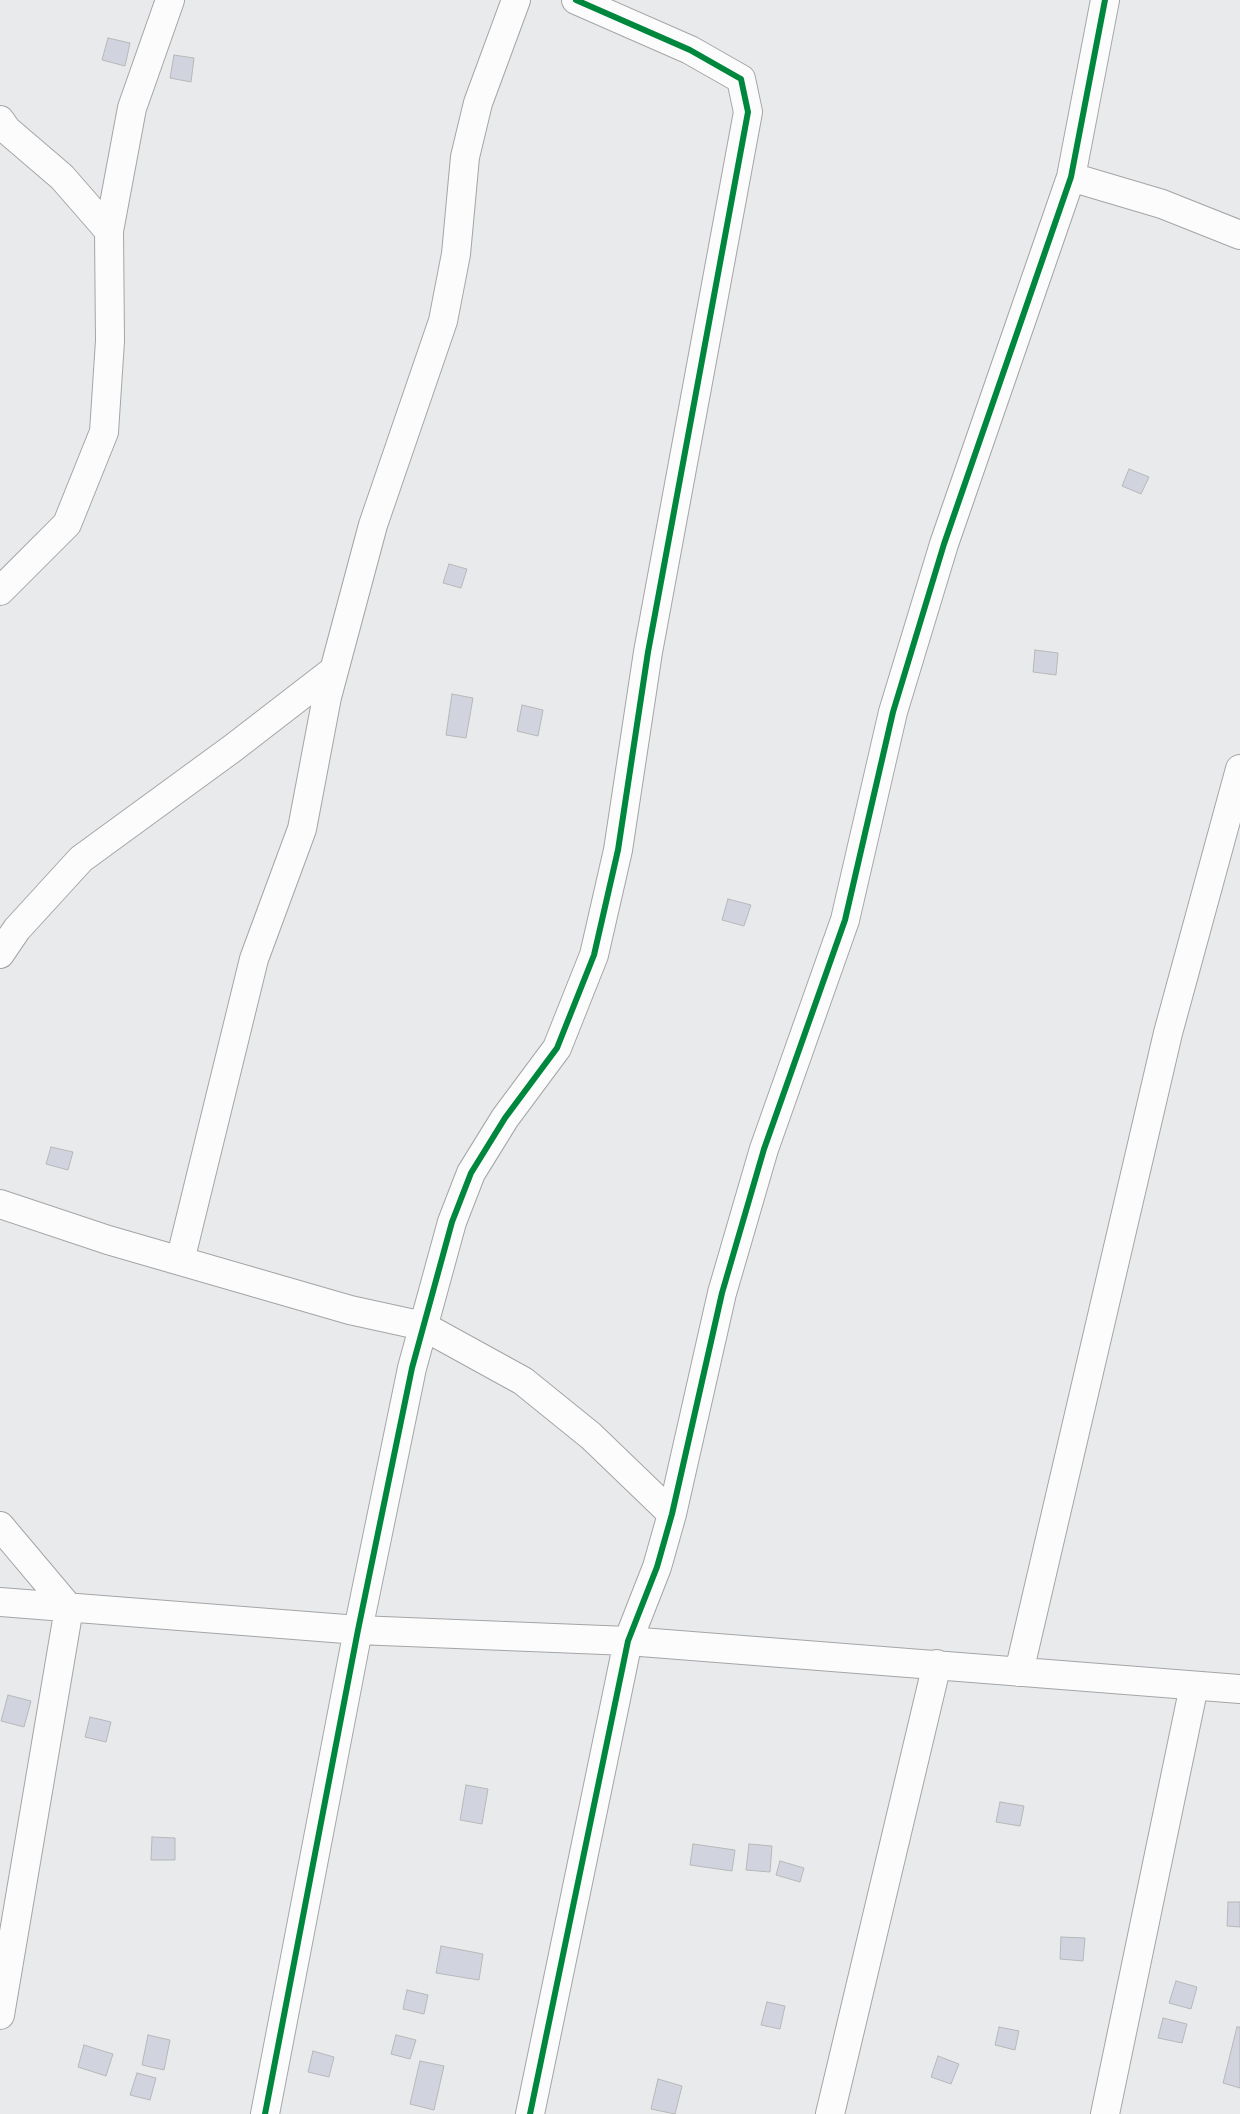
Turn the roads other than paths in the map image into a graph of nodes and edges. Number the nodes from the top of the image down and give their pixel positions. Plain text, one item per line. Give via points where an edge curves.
1 (170, 0) edge
2 (516, 0) edge
3 (576, 0) edge
4 (1105, 0) edge
5 (0, 120) edge
6 (1071, 177) junction
7 (110, 231) junction
8 (1240, 235) edge
9 (0, 592) edge
10 (334, 670) junction
11 (1240, 769) edge
12 (0, 954) edge
13 (0, 1204) edge
14 (180, 1261) junction
15 (423, 1326) junction
16 (672, 1514) junction
17 (0, 1526) edge
18 (0, 1602) edge
19 (69, 1608) junction
20 (358, 1630) junction
21 (628, 1641) junction
22 (937, 1664) junction
23 (1019, 1672) junction
24 (1194, 1686) junction
25 (1240, 1689) edge
26 (0, 2015) edge
27 (265, 2114) edge
28 (530, 2114) edge
29 (830, 2114) edge
30 (1105, 2114) edge

1 - 7 street via 132,108
2 - 10 street via 478,103 465,157 456,254 443,321 373,525
3 - 15 street via 690,50 741,79 748,112 648,652 618,850 594,955 557,1048 505,1118 471,1173 452,1222
4 - 6 street
5 - 7 street via 62,176
6 - 8 street via 1162,204
6 - 16 street via 944,544 896,702 845,920 764,1149 722,1293
7 - 9 street via 110,341 104,432 67,524
10 - 12 street via 81,859 17,928
10 - 14 street via 302,829 254,959
11 - 23 street via 1168,1033
13 - 14 street
14 - 15 street via 350,1310
15 - 16 street via 524,1381 591,1436
15 - 20 street
16 - 21 street via 657,1567
17 - 19 street
18 - 19 street
19 - 20 street
19 - 26 street
20 - 21 street
20 - 27 street
21 - 22 street
21 - 28 street
22 - 23 street
22 - 29 street
23 - 24 street
24 - 25 street
24 - 30 street

